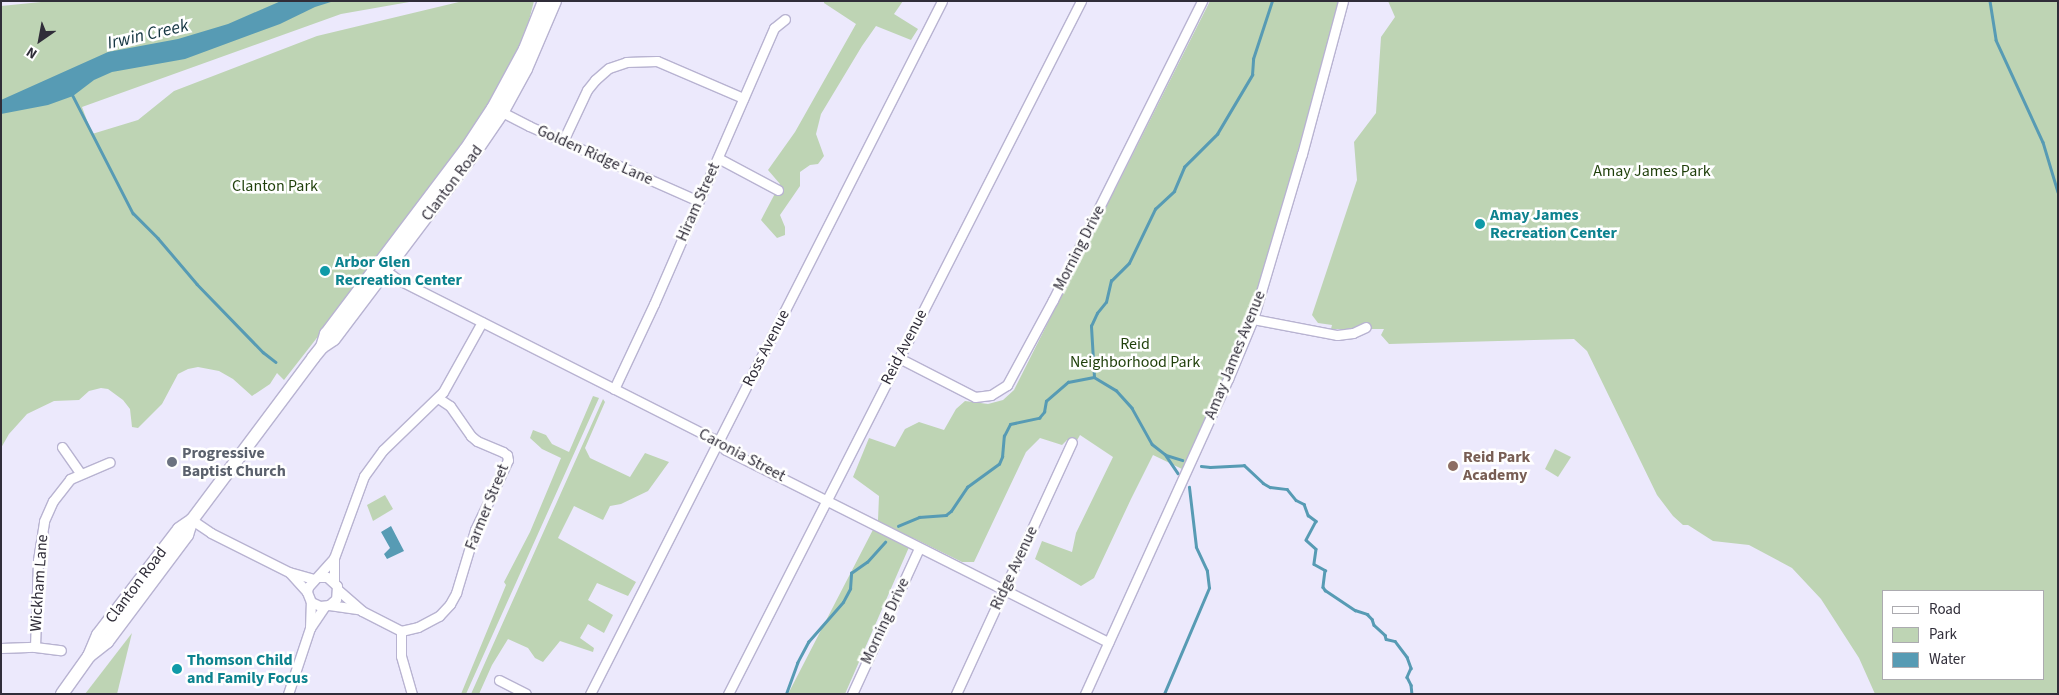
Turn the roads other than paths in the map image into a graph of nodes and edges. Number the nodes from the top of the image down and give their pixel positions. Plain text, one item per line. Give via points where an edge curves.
1 (544, 1) edge
2 (555, 1) edge
3 (942, 1) edge
4 (1081, 1) edge
5 (1202, 1) edge
6 (1343, 1) edge
7 (785, 19) dead end
8 (743, 98) junction
9 (498, 110) junction
10 (563, 141) junction
11 (718, 158) junction
12 (778, 190) dead end
13 (698, 200) junction
14 (382, 268) junction
15 (1253, 319) junction
16 (482, 322) junction
17 (1366, 327) dead end
18 (899, 358) junction
19 (614, 389) junction
20 (438, 398) junction
21 (1072, 442) dead end
22 (718, 443) junction
23 (62, 447) dead end
24 (110, 462) dead end
25 (80, 473) junction
26 (827, 499) junction
27 (192, 520) junction
28 (919, 548) junction
29 (334, 558) junction
30 (289, 572) junction
31 (316, 578) junction
32 (336, 586) junction
33 (1003, 590) junction
34 (308, 592) junction
35 (311, 602) junction
36 (326, 606) junction
37 (360, 610) junction
38 (310, 628) junction
39 (401, 631) junction
40 (1108, 642) junction
41 (35, 647) junction
42 (1, 648) edge
43 (61, 650) dead end
44 (499, 680) dead end
45 (62, 694) edge
46 (288, 694) edge
47 (412, 694) edge
48 (526, 694) edge
49 (590, 694) edge
50 (728, 694) edge
51 (852, 694) edge
52 (956, 694) edge
53 (1085, 694) edge

1 - 9 main road, Clanton Road
2 - 9 main road, Clanton Road via 539,43
3 - 22 street, Ross Avenue
4 - 18 street, Reid Avenue
5 - 18 street, Morning Drive via 1053,300 1007,385 991,395 975,397
6 - 15 street, Amay James Avenue
7 - 8 street, Hiram Street via 774,28
8 - 10 street via 657,61 626,62 609,68 587,90
8 - 11 street, Hiram Street
9 - 10 street, Golden Ridge Lane
9 - 14 main road, Clanton Road via 478,148
10 - 13 street, Golden Ridge Lane
11 - 12 street
11 - 13 street, Hiram Street
13 - 19 street, Hiram Street
14 - 16 street, Caronia Street via 397,279
14 - 27 main road, Clanton Road via 334,339 322,347
15 - 17 street via 1337,335
15 - 40 street, Amay James Avenue
16 - 19 street, Caronia Street
16 - 20 street
18 - 26 street, Reid Avenue
19 - 22 street, Caronia Street
20 - 29 street via 369,467
20 - 39 street, Farmer Street via 450,406 471,436 503,452 508,460 475,530 450,604 439,616
21 - 33 street, Ridge Avenue
22 - 26 street, Caronia Street via 726,450
22 - 49 street, Ross Avenue
23 - 25 street
24 - 25 street, Wickham Lane
25 - 41 street, Wickham Lane via 70,479 44,521 38,560
26 - 28 street, Caronia Street
26 - 50 street, Reid Avenue
27 - 30 street via 212,534
27 - 45 main road, Clanton Road via 179,529 104,627 89,656
28 - 33 street, Caronia Street
28 - 51 street, Morning Drive
29 - 31 street
29 - 32 street
30 - 31 street
30 - 34 street
31 - 32 street via 327,577
31 - 34 street
32 - 36 street via 336,599
32 - 37 street
33 - 40 street, Caronia Street
33 - 52 street, Ridge Avenue
34 - 35 street
35 - 36 street
35 - 38 street
36 - 37 street
36 - 38 street
37 - 39 street
38 - 46 street
39 - 47 street via 401,656
40 - 53 street, Amay James Avenue
41 - 42 street
41 - 43 street
44 - 48 street

